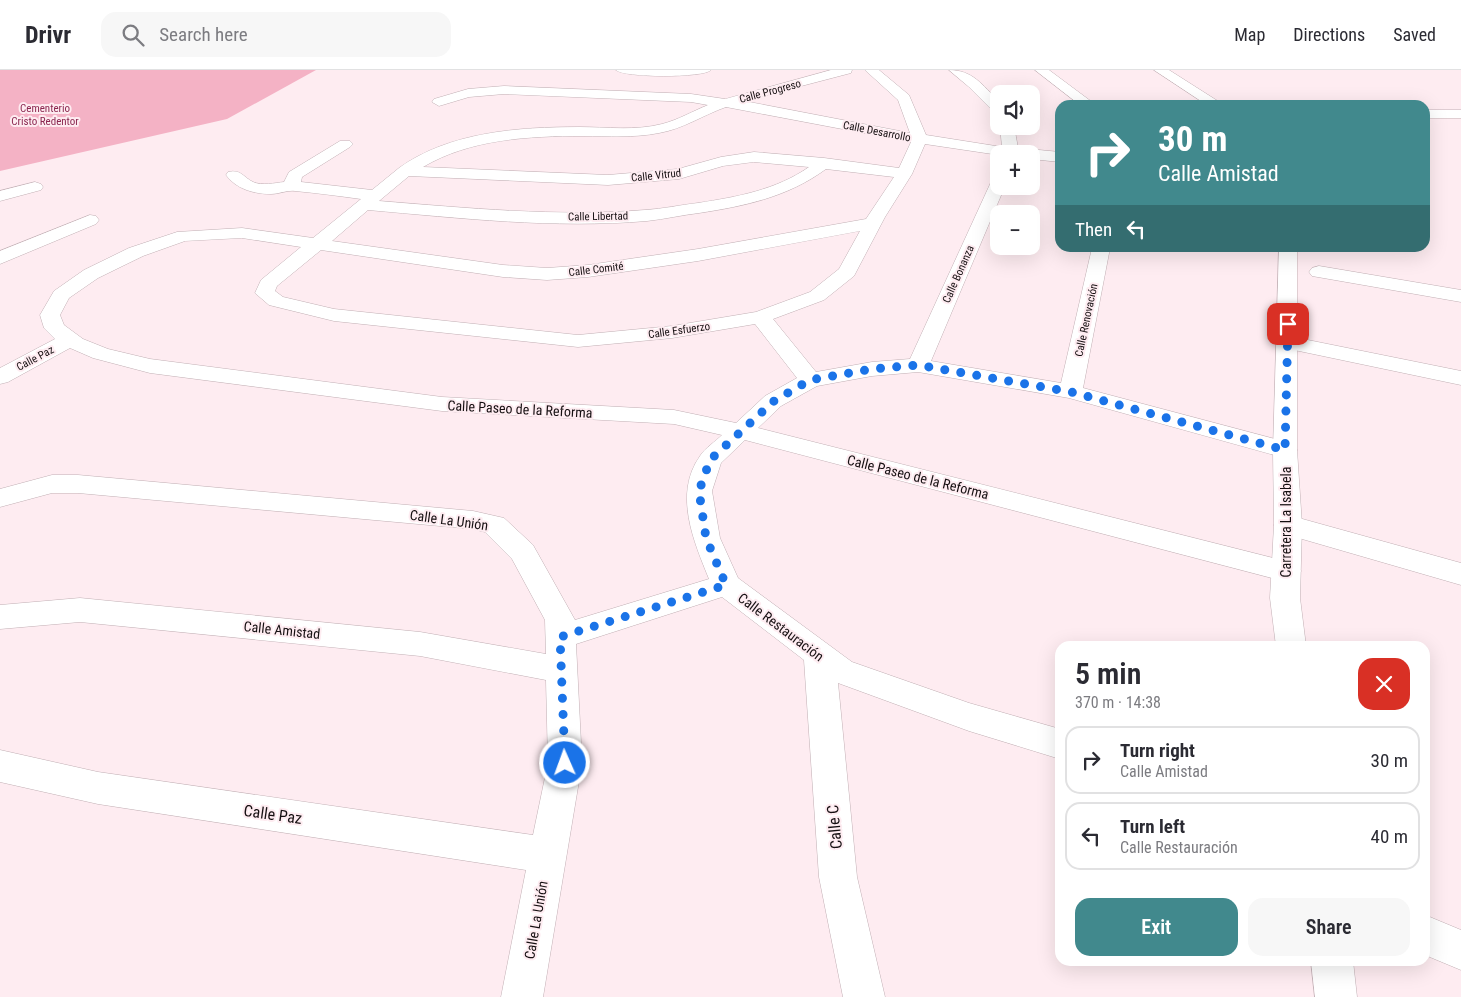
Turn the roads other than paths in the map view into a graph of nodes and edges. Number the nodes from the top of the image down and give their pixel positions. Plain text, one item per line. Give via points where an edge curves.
1 (622, 70) edge
2 (705, 70) edge
3 (846, 70) edge
4 (871, 70) edge
5 (955, 70) edge
6 (1041, 70) edge
7 (1160, 70) edge
8 (506, 76) dead end
9 (504, 90) junction
10 (990, 100) edge
11 (1082, 100) edge
12 (1208, 100) edge
13 (439, 102) dead end
14 (724, 103) junction
15 (1430, 114) edge
16 (1461, 114) edge
17 (920, 139) junction
18 (345, 144) dead end
19 (990, 150) edge
20 (1040, 155) edge
21 (1055, 156) edge
22 (824, 164) junction
23 (404, 171) junction
24 (904, 174) junction
25 (234, 175) dead end
26 (293, 186) junction
27 (35, 187) dead end
28 (993, 195) edge
29 (0, 196) edge
30 (369, 200) junction
31 (90, 220) dead end
32 (873, 223) junction
33 (318, 244) junction
34 (1099, 252) edge
35 (1288, 252) edge
36 (0, 257) edge
37 (1319, 272) dead end
38 (1461, 296) edge
39 (760, 317) junction
40 (71, 339) junction
41 (1288, 342) junction
42 (918, 365) junction
43 (0, 376) edge
44 (1461, 378) edge
45 (810, 380) junction
46 (1071, 392) junction
47 (740, 431) junction
48 (1285, 450) junction
49 (0, 498) edge
50 (1288, 525) junction
51 (1287, 571) junction
52 (1461, 574) edge
53 (726, 585) junction
54 (0, 617) edge
55 (1290, 641) edge
56 (561, 654) junction
57 (819, 656) junction
58 (1055, 743) edge
59 (0, 766) edge
60 (548, 855) junction
61 (1430, 937) edge
62 (1461, 950) edge
63 (1333, 966) edge
64 (522, 997) edge
65 (864, 997) edge
66 (1336, 997) edge

1 - 2 street
3 - 14 street, Calle Progreso
4 - 17 street via 904,98
5 - 10 street
6 - 11 street
7 - 12 street
8 - 9 street via 500,88
9 - 13 street, Calle Desarrollo via 468,93
9 - 14 street, Calle Desarrollo via 691,98
14 - 17 street, Calle Desarrollo
14 - 23 street via 674,126 656,129 563,132 497,138 457,146
15 - 16 street
17 - 19 street, Calle Desarrollo
17 - 24 street, Calle Esfuerzo
18 - 26 street via 295,175
20 - 21 street, Calle Desarrollo
22 - 23 street, Calle Vitrud via 754,157 679,174 608,180
22 - 24 street, Calle Vitrud
22 - 30 street, Calle Libertad via 806,178 778,191 729,203 641,216 531,217
23 - 30 street
24 - 32 street, Calle Esfuerzo
25 - 26 street, Calle Libertad via 248,186 270,189
26 - 30 street, Calle Libertad
27 - 29 street
28 - 42 street, Calle Bonanza
30 - 33 street
31 - 36 street
32 - 33 street, Calle Comité via 698,255 547,274 503,272
32 - 39 street, Calle Esfuerzo via 847,272 817,296
33 - 39 street, Calle Esfuerzo via 268,284 265,293 276,301 334,315 578,341 672,332
33 - 40 street, Calle Paseo de la Reforma via 242,232 183,236 136,252 91,274 61,295 50,315 55,328
34 - 46 street, Calle Renovación
35 - 41 street, Carretera La Isabela
37 - 38 street
39 - 45 street
40 - 43 street, Calle Paz
40 - 47 street, Calle Paseo de la Reforma via 111,356 150,366 442,404 674,417
41 - 44 street
41 - 48 street, Carretera La Isabela
42 - 45 street, Calle Restauración
42 - 46 street, Calle Restauración
45 - 47 street, Calle Restauración via 774,401
46 - 48 street, Calle Restauración
47 - 51 street, Calle Paseo de la Reforma
47 - 53 street, Calle Restauración via 710,460 699,491 706,538
48 - 50 street, Carretera La Isabela
49 - 56 street, Calle La Unión via 52,484 78,484 473,520 494,525 523,552 560,620
50 - 51 street, Carretera La Isabela
50 - 52 street
51 - 55 street, Carretera La Isabela via 1285,598
53 - 56 street, Calle Amistad
53 - 57 street, Calle Restauración
54 - 56 street, Calle Amistad via 80,610 420,644
56 - 60 street, Calle La Unión via 565,763
57 - 58 street, Calle Restauración via 841,671 969,717
57 - 65 street, Calle C via 838,877
59 - 60 street, Calle Paz via 98,788
60 - 64 street, Calle La Unión
61 - 62 street
63 - 66 street

